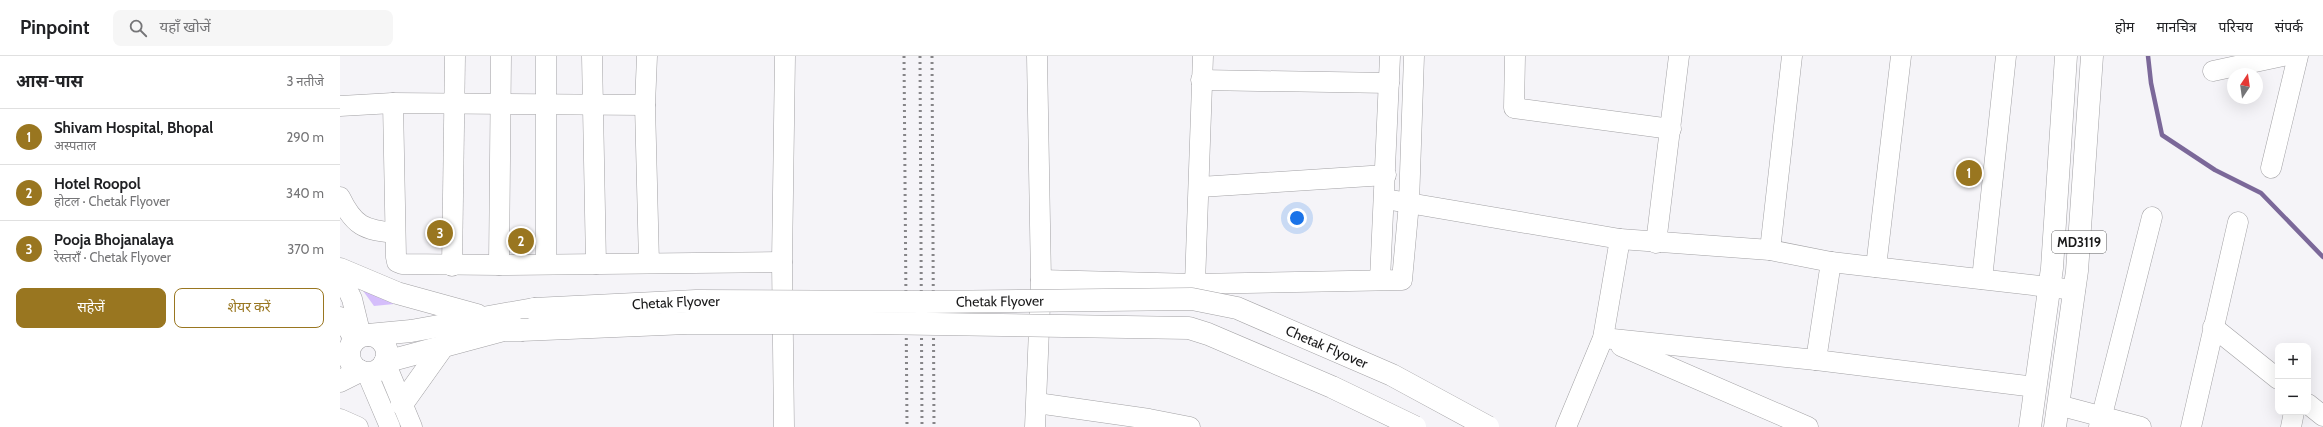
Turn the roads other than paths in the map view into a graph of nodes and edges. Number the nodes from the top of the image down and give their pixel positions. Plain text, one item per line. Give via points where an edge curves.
1 (454, 56) edge
2 (501, 56) edge
3 (546, 56) edge
4 (592, 56) edge
5 (647, 56) edge
6 (785, 56) edge
7 (1037, 56) edge
8 (1203, 56) edge
9 (1390, 56) edge
10 (1414, 56) edge
11 (1515, 56) edge
12 (1679, 56) edge
13 (1792, 56) edge
14 (1901, 56) edge
15 (2006, 56) edge
16 (2066, 56) edge
17 (2092, 56) edge
18 (2283, 56) edge
19 (2298, 56) edge
20 (2213, 71) dead end
21 (1202, 80) junction
22 (1389, 83) junction
23 (501, 102) junction
24 (393, 103) junction
25 (544, 103) junction
26 (454, 104) junction
27 (592, 104) junction
28 (645, 105) junction
29 (340, 106) edge
30 (1671, 129) junction
31 (2271, 168) dead end
32 (1386, 175) junction
33 (1200, 187) junction
34 (340, 197) edge
35 (1385, 199) junction
36 (1409, 203) junction
37 (2152, 217) dead end
38 (2238, 222) dead end
39 (395, 233) junction
40 (1620, 239) junction
41 (1656, 243) junction
42 (1770, 250) junction
43 (782, 262) junction
44 (1831, 262) junction
45 (649, 263) junction
46 (546, 264) junction
47 (596, 264) junction
48 (452, 266) junction
49 (499, 266) junction
50 (1876, 266) junction
51 (340, 269) edge
52 (340, 274) edge
53 (1982, 278) junction
54 (1041, 280) junction
55 (1380, 280) junction
56 (1195, 284) junction
57 (2049, 286) junction
58 (2075, 290) junction
59 (340, 317) edge
60 (485, 317) junction
61 (2213, 327) junction
62 (1603, 338) junction
63 (352, 343) edge
64 (444, 345) junction
65 (1816, 360) junction
66 (370, 369) junction
67 (2275, 377) edge
68 (340, 381) edge
69 (2035, 387) junction
70 (1037, 403) junction
71 (402, 404) junction
72 (2058, 406) junction
73 (2311, 406) edge
74 (2293, 415) edge
75 (2323, 416) edge
76 (340, 419) edge
77 (2100, 422) edge
78 (358, 427) edge
79 (390, 427) edge
80 (412, 427) edge
81 (784, 427) edge
82 (1035, 427) edge
83 (1190, 427) edge
84 (1415, 427) edge
85 (1488, 427) edge
86 (1566, 427) edge
87 (1808, 427) edge
88 (2030, 427) edge
89 (2055, 427) edge
90 (2141, 427) edge
91 (2191, 427) edge
92 (2291, 427) edge

1 - 26 street
2 - 23 street
3 - 25 street
4 - 27 street
5 - 28 street
6 - 43 street
7 - 54 street
8 - 21 street
9 - 22 street
10 - 36 street
11 - 30 street via 1514,108
12 - 30 street
13 - 42 street
14 - 50 street
15 - 53 street
16 - 57 main road, MD3119
17 - 58 main road, MD3119
18 - 20 street
19 - 31 street
21 - 22 street
21 - 33 street
22 - 32 street
23 - 25 street
23 - 26 street
23 - 49 street
24 - 26 street
24 - 29 street
24 - 39 street
25 - 27 street
25 - 46 street
26 - 48 street
27 - 28 street
27 - 47 street
28 - 45 street
30 - 41 street
32 - 33 street
32 - 35 street
33 - 56 street
34 - 39 street via 346,210 358,224 372,231
35 - 36 street
35 - 55 street
36 - 40 street
36 - 55 street via 1402,280
37 - 77 street
38 - 61 street
39 - 48 street via 397,262
40 - 41 street
40 - 62 street
41 - 42 street
42 - 44 street
43 - 45 street
43 - 81 street
44 - 50 street
44 - 65 street
45 - 47 street
46 - 47 street
46 - 49 street
48 - 49 street
50 - 53 street
51 - 60 main road via 396,293
52 - 63 street via 352,299
53 - 57 street
54 - 56 street
54 - 70 street
55 - 56 street
57 - 58 street
57 - 69 main road, MD3119
58 - 72 main road, MD3119
59 - 63 street
60 - 63 main road, Chetak Flyover
60 - 85 main road, Chetak Flyover, bridge via 534,309 696,301 1192,299 1237,308 1392,375
61 - 67 street
61 - 91 street
62 - 65 street
62 - 86 street
62 - 87 street
63 - 66 main road via 350,361
63 - 66 main road via 381,341 387,355
64 - 66 main road, Chetak Flyover
64 - 71 main road
64 - 84 main road, Chetak Flyover, bridge via 504,330 687,323 1189,328 1332,387
65 - 69 street
66 - 68 main road, Chetak Flyover
66 - 71 street
66 - 79 street
69 - 88 main road, MD3119
70 - 82 street
70 - 83 street
71 - 80 street
72 - 77 street
72 - 89 main road, MD3119
73 - 75 street
74 - 92 street
76 - 78 street
77 - 90 street

